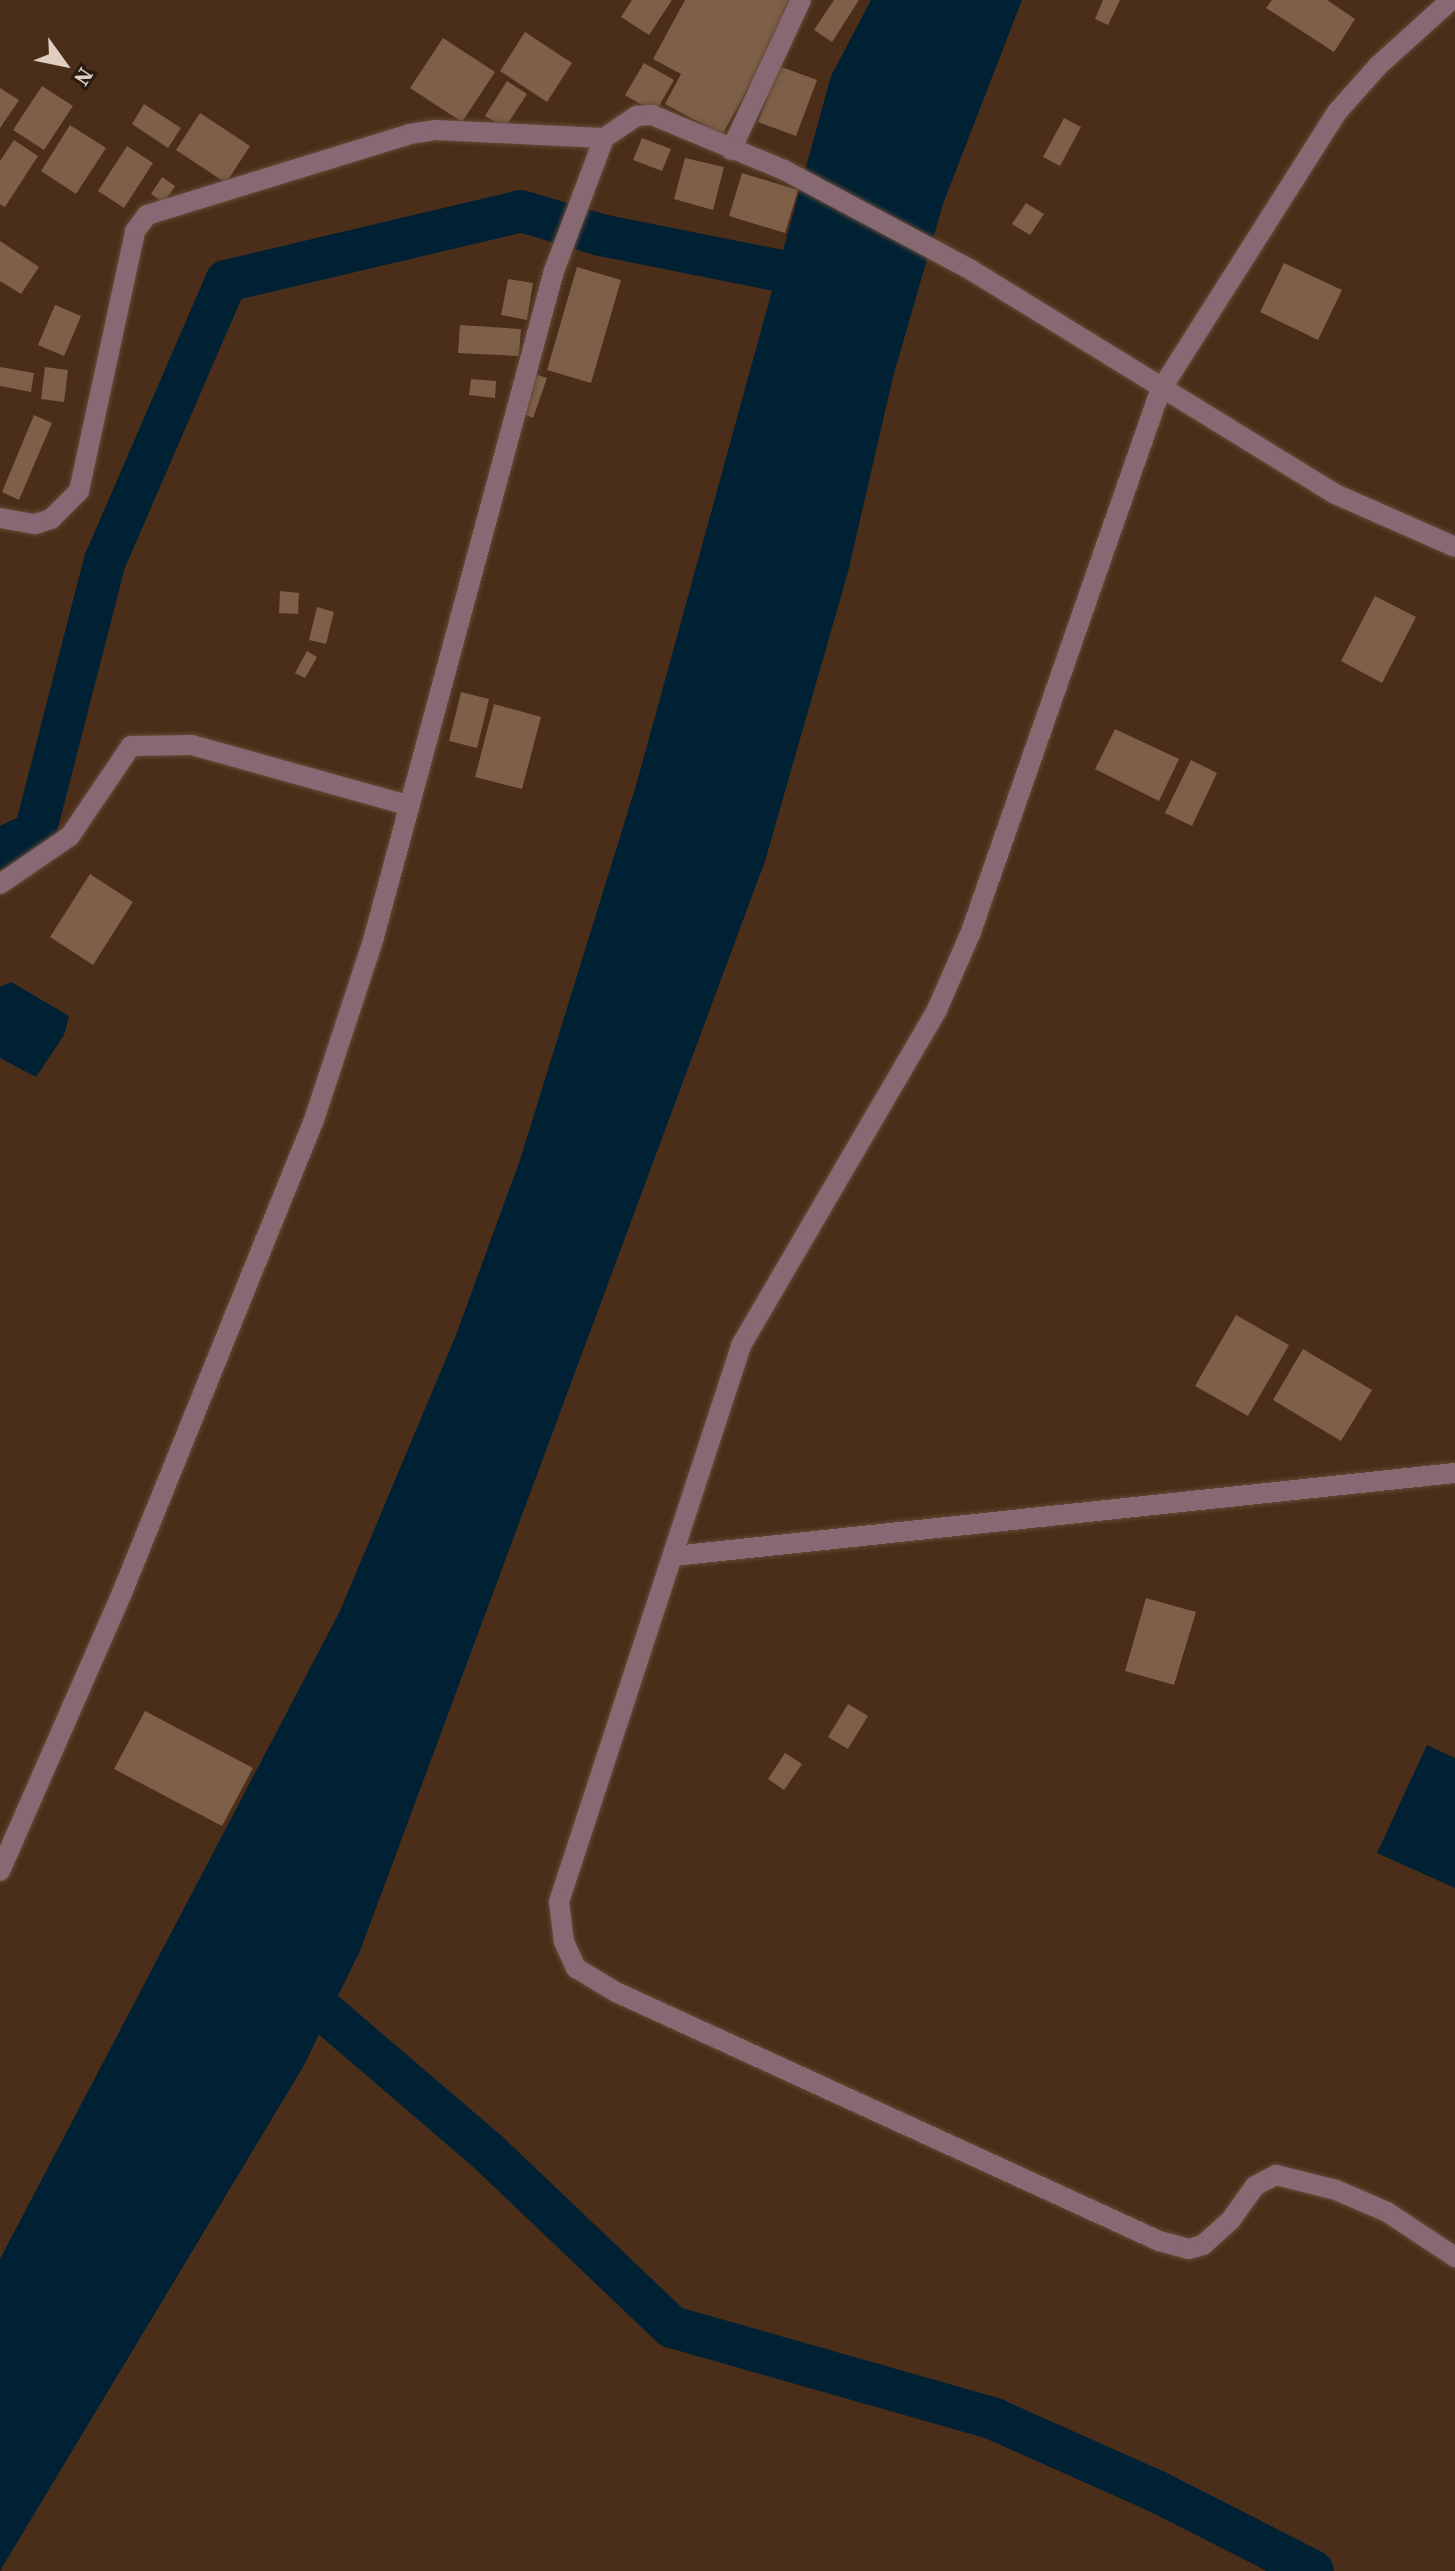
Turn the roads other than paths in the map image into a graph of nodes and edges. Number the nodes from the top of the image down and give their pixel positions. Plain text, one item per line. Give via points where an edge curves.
1 (801, 0) edge
2 (1451, 0) edge
3 (604, 138) junction
4 (731, 150) junction
5 (1160, 391) junction
6 (0, 518) edge
7 (1455, 547) edge
8 (410, 806) junction
9 (0, 884) edge
10 (1455, 1473) edge
11 (674, 1556) junction
12 (0, 1871) edge
13 (1455, 2257) edge

1 - 4 street
2 - 5 street via 1337,112
3 - 4 street via 637,116 652,115
3 - 6 street via 435,130 410,134 147,215 135,231 79,491 51,519 35,524
3 - 8 street via 554,271
4 - 5 street via 784,170 971,270
5 - 7 street via 1335,494
5 - 11 street via 971,932 937,1010 741,1346
8 - 9 street via 192,745 131,746 70,836
8 - 12 street via 374,937 309,1134 122,1593
10 - 11 street
11 - 13 street via 559,1902 564,1942 576,1968 616,1992 1159,2241 1189,2249 1203,2245 1230,2221 1255,2186 1276,2175 1336,2190 1387,2212

